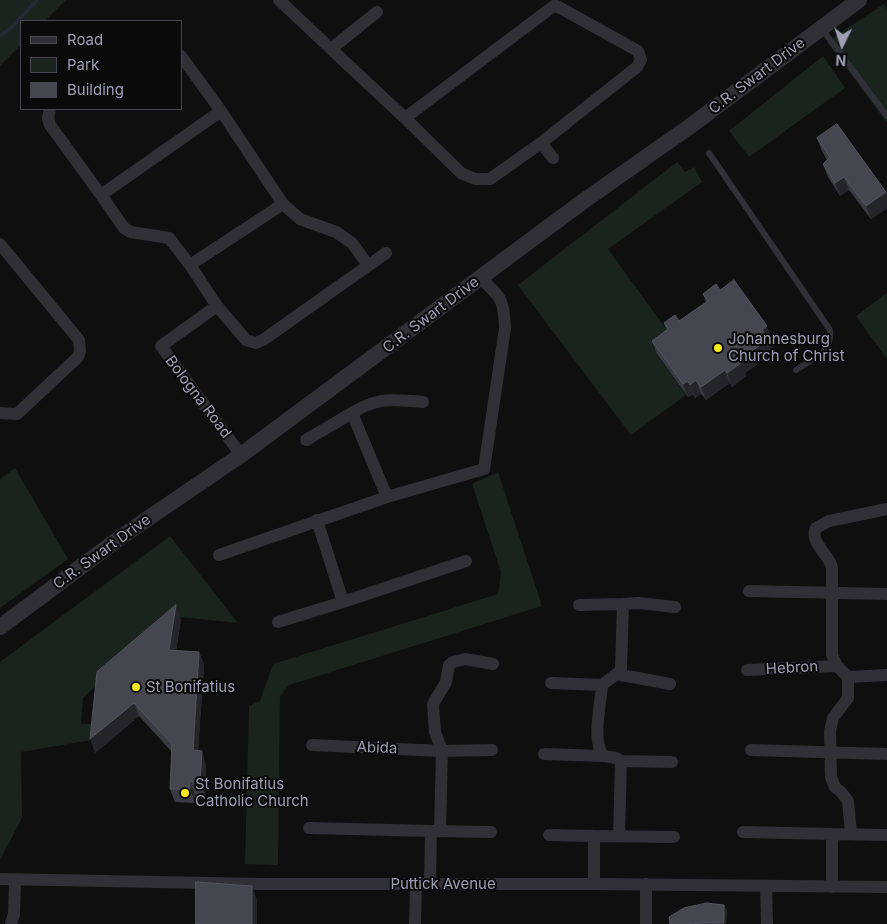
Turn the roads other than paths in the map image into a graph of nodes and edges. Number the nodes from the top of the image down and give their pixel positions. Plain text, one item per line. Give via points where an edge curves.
1 (279, 0) edge
2 (859, 0) edge
3 (550, 2) edge
4 (376, 12) dead end
5 (821, 28) junction
6 (331, 48) junction
7 (182, 57) edge
8 (50, 110) edge
9 (221, 110) junction
10 (887, 116) edge
11 (405, 118) junction
12 (541, 142) junction
13 (709, 153) dead end
14 (553, 158) dead end
15 (101, 195) junction
16 (283, 204) junction
17 (0, 244) edge
18 (386, 253) dead end
19 (190, 265) junction
20 (368, 265) junction
21 (480, 278) junction
22 (217, 306) junction
23 (796, 370) dead end
24 (423, 402) dead end
25 (0, 413) edge
26 (352, 413) junction
27 (306, 440) dead end
28 (241, 455) junction
29 (387, 497) junction
30 (887, 508) edge
31 (317, 520) junction
32 (219, 555) dead end
33 (466, 561) dead end
34 (749, 591) dead end
35 (832, 592) junction
36 (887, 594) edge
37 (343, 602) junction
38 (623, 604) junction
39 (579, 605) dead end
40 (676, 607) dead end
41 (278, 622) dead end
42 (0, 628) edge
43 (493, 664) dead end
44 (836, 666) junction
45 (747, 670) dead end
46 (616, 674) junction
47 (887, 675) edge
48 (848, 677) junction
49 (551, 683) dead end
50 (670, 684) dead end
51 (602, 685) junction
52 (312, 746) dead end
53 (492, 750) dead end
54 (751, 750) dead end
55 (442, 751) junction
56 (830, 752) junction
57 (544, 754) dead end
58 (887, 754) edge
59 (604, 756) junction
60 (621, 761) junction
61 (672, 762) dead end
62 (310, 828) dead end
63 (435, 831) junction
64 (491, 832) dead end
65 (743, 832) dead end
66 (832, 834) junction
67 (851, 834) junction
68 (887, 834) edge
69 (549, 835) dead end
70 (594, 836) junction
71 (619, 836) junction
72 (674, 837) dead end
73 (0, 879) edge
74 (15, 880) junction
75 (430, 883) junction
76 (416, 884) junction
77 (594, 884) junction
78 (646, 884) junction
79 (766, 886) junction
80 (832, 886) junction
81 (887, 887) edge
82 (11, 924) edge
83 (415, 924) edge
84 (646, 924) edge
85 (767, 924) edge

1 - 6 street
2 - 5 street, C.R. Swart Drive
3 - 11 street
3 - 12 street via 638,51 641,60 637,67
4 - 6 street
5 - 10 lane
5 - 21 street, C.R. Swart Drive
6 - 11 street
7 - 9 street
8 - 15 street via 50,126
9 - 15 street
9 - 16 street
11 - 12 street via 461,173 475,179 490,179
12 - 14 street
13 - 23 lane via 830,330 827,349
15 - 19 street via 124,228 169,238
16 - 19 street
16 - 20 street via 300,219 336,232 352,243
17 - 25 street via 79,340 80,346 78,357 16,414
18 - 20 street
19 - 22 street
20 - 22 street via 256,343 246,340
21 - 28 street, C.R. Swart Drive
21 - 29 street via 500,296 506,328 484,469
22 - 28 street, Bologna Road via 161,346
24 - 26 street via 384,400 364,405
26 - 27 street
26 - 29 street
28 - 42 street, C.R. Swart Drive via 121,537
29 - 31 street
30 - 35 street, Hebron via 829,521 816,528 815,540 832,567
31 - 32 street
31 - 37 street
33 - 37 street
34 - 35 street
35 - 36 street
35 - 44 street, Hebron via 831,651
37 - 41 street
38 - 39 street
38 - 40 street via 639,602
38 - 46 street via 621,668
43 - 55 street via 465,659 449,665 446,682 433,704 435,732
44 - 45 street, Hebron
44 - 48 street, Hebron
46 - 50 street
46 - 51 street
47 - 48 street
48 - 56 street via 848,698 830,724
49 - 51 street
51 - 59 street via 597,738 599,751
52 - 55 street, Abida
53 - 55 street, Abida
54 - 56 street
55 - 63 street
56 - 58 street
56 - 67 street via 830,777 848,801
57 - 59 street
59 - 60 street
60 - 61 street
60 - 71 street
62 - 63 street
63 - 64 street
63 - 75 street
65 - 66 street
66 - 67 street
66 - 80 street
67 - 68 street
69 - 70 street
70 - 71 street
70 - 77 street
71 - 72 street
73 - 74 street, Puttick Avenue
74 - 76 street, Puttick Avenue
74 - 82 street
75 - 76 street, Puttick Avenue
75 - 77 street, Puttick Avenue
76 - 83 street
77 - 78 street, Puttick Avenue
78 - 79 street, Puttick Avenue
78 - 84 street
79 - 80 street, Puttick Avenue
79 - 85 street
80 - 81 street, Puttick Avenue

